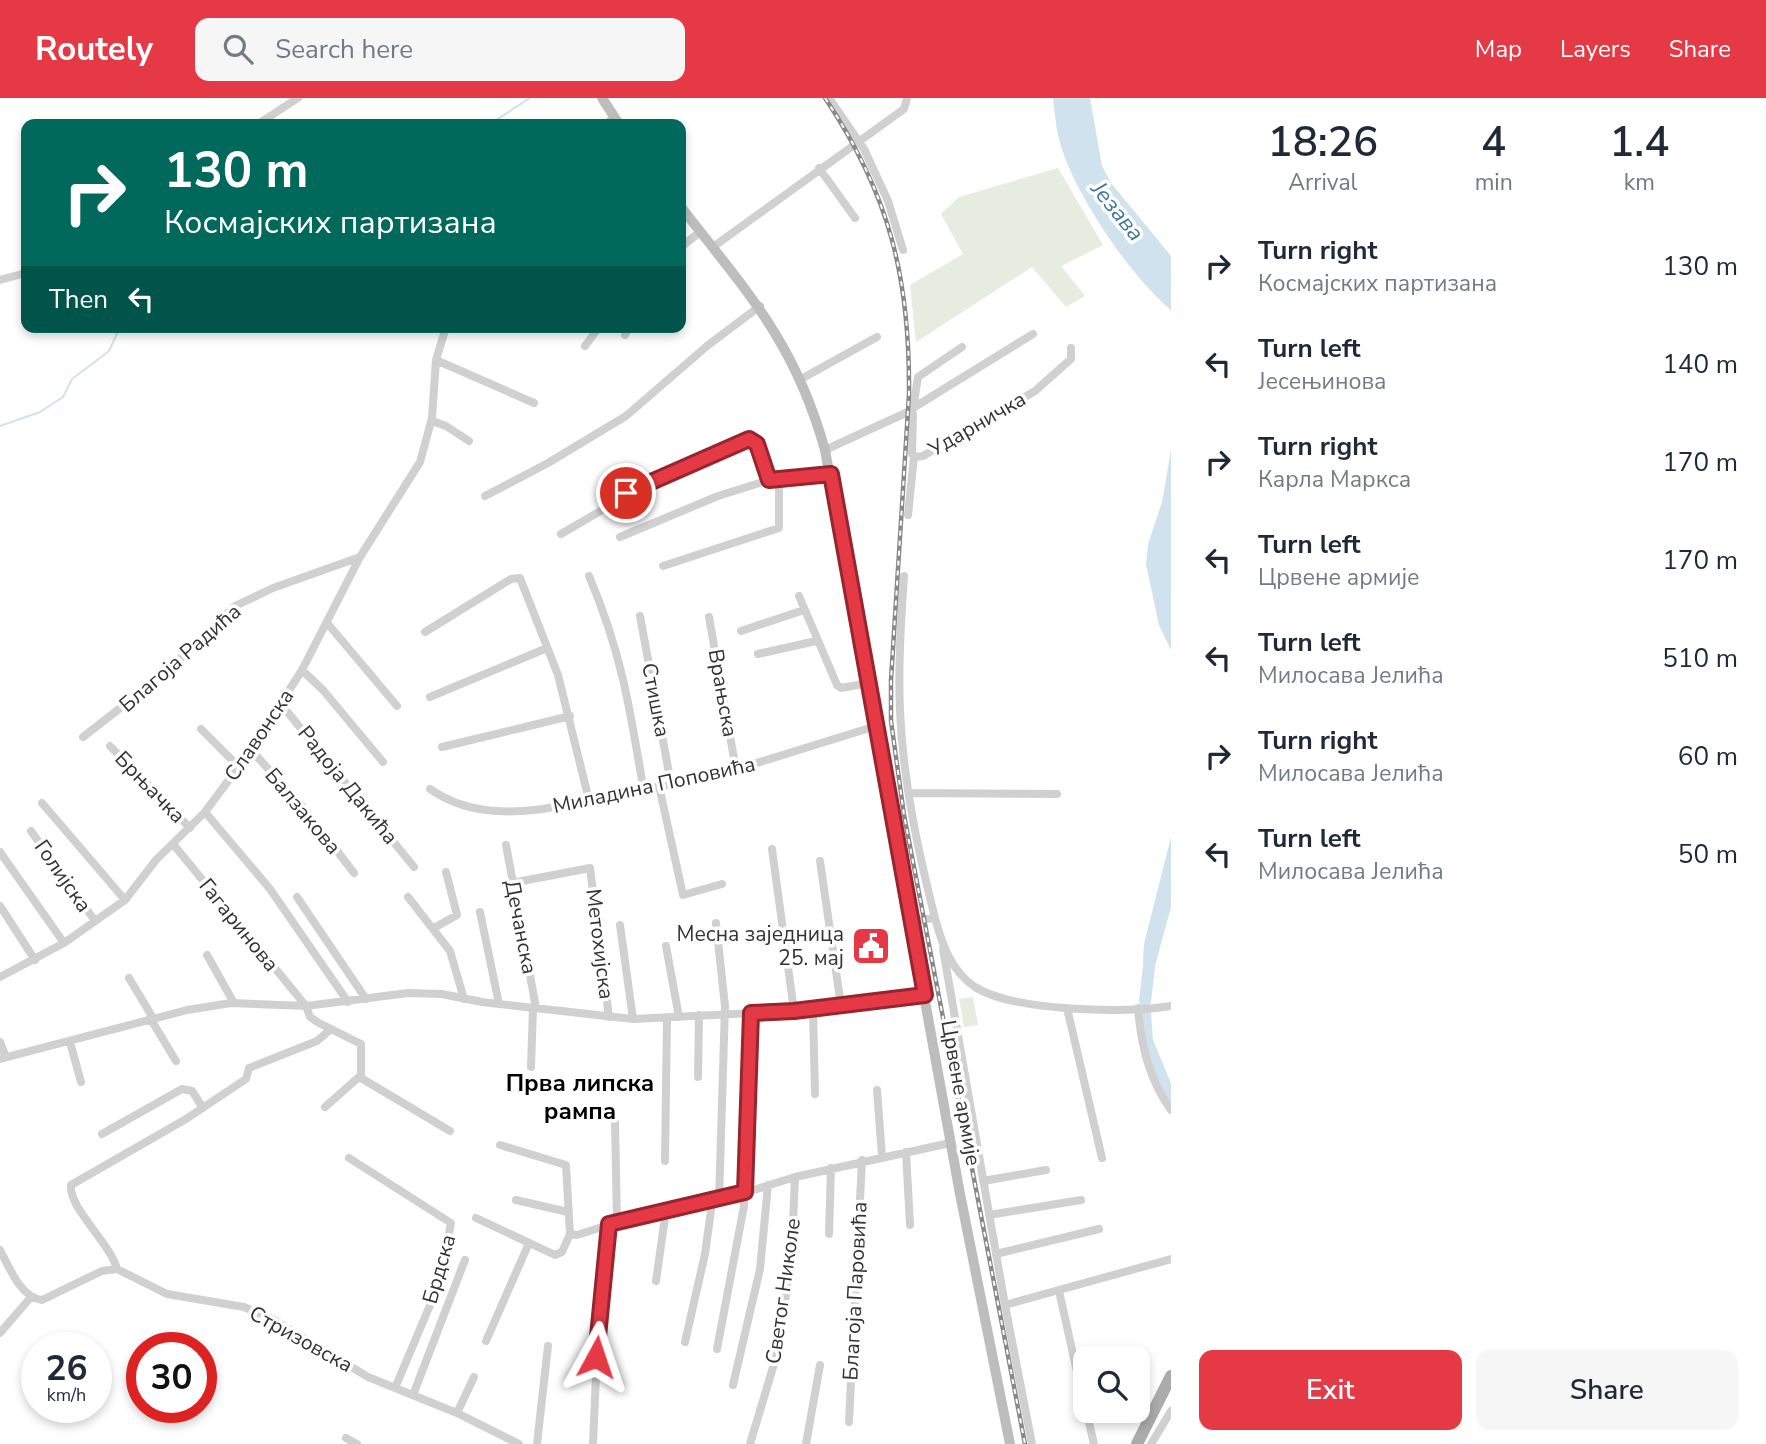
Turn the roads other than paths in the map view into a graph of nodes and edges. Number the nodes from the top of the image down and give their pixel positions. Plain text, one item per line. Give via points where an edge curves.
1 (298, 98) edge
2 (602, 98) edge
3 (829, 98) edge
4 (907, 98) edge
5 (266, 119) edge
6 (612, 119) edge
7 (858, 141) junction
8 (819, 168) junction
9 (855, 218) dead end
10 (686, 221) edge
11 (700, 232) junction
12 (686, 243) edge
13 (713, 247) junction
14 (903, 250) dead end
15 (21, 274) edge
16 (0, 280) edge
17 (760, 306) junction
18 (444, 333) edge
19 (594, 333) edge
20 (1033, 334) dead end
21 (877, 337) dead end
22 (585, 346) dead end
23 (962, 347) dead end
24 (1071, 348) dead end
25 (436, 360) junction
26 (802, 379) junction
27 (534, 402) dead end
28 (912, 410) junction
29 (432, 421) junction
30 (469, 441) dead end
31 (825, 450) junction
32 (914, 456) junction
33 (831, 474) junction
34 (774, 480) junction
35 (485, 496) dead end
36 (908, 515) dead end
37 (561, 534) dead end
38 (620, 537) dead end
39 (360, 557) junction
40 (663, 566) dead end
41 (589, 576) dead end
42 (904, 576) dead end
43 (799, 596) dead end
44 (804, 610) junction
45 (640, 616) dead end
46 (709, 617) dead end
47 (328, 624) junction
48 (741, 631) dead end
49 (425, 632) dead end
50 (816, 641) junction
51 (547, 648) junction
52 (758, 654) dead end
53 (302, 670) junction
54 (869, 682) junction
55 (430, 697) dead end
56 (281, 704) junction
57 (397, 706) dead end
58 (570, 716) junction
59 (876, 726) junction
60 (201, 729) dead end
61 (83, 737) dead end
62 (110, 746) dead end
63 (442, 747) dead end
64 (251, 750) junction
65 (383, 762) dead end
66 (239, 767) junction
67 (736, 770) junction
68 (671, 784) junction
69 (659, 786) junction
70 (643, 787) junction
71 (430, 789) dead end
72 (909, 793) junction
73 (1057, 794) dead end
74 (589, 800) junction
75 (42, 803) dead end
76 (205, 812) junction
77 (190, 828) junction
78 (31, 831) dead end
79 (173, 844) junction
80 (506, 845) dead end
81 (772, 849) dead end
82 (0, 852) edge
83 (820, 861) dead end
84 (414, 867) dead end
85 (446, 872) dead end
86 (354, 873) dead end
87 (512, 883) junction
88 (722, 884) dead end
89 (297, 897) dead end
90 (408, 897) dead end
91 (125, 900) junction
92 (0, 906) edge
93 (480, 912) dead end
94 (936, 918) junction
95 (95, 921) junction
96 (911, 921) junction
97 (716, 923) dead end
98 (620, 925) dead end
99 (434, 928) junction
100 (64, 943) junction
101 (666, 946) dead end
102 (943, 949) junction
103 (207, 955) dead end
104 (35, 960) junction
105 (0, 977) edge
106 (129, 978) dead end
107 (925, 995) junction
108 (366, 999) junction
109 (464, 999) junction
110 (348, 1002) junction
111 (234, 1003) junction
112 (499, 1004) junction
113 (306, 1006) junction
114 (841, 1006) junction
115 (1171, 1006) edge
116 (535, 1008) junction
117 (1067, 1008) junction
118 (1138, 1008) junction
119 (813, 1009) junction
120 (794, 1011) junction
121 (725, 1013) junction
122 (751, 1013) junction
123 (699, 1015) junction
124 (609, 1017) junction
125 (679, 1017) junction
126 (152, 1018) junction
127 (667, 1018) junction
128 (633, 1019) junction
129 (331, 1028) junction
130 (0, 1042) edge
131 (70, 1042) junction
132 (3, 1058) edge
133 (176, 1060) dead end
134 (531, 1068) dead end
135 (360, 1076) junction
136 (698, 1077) dead end
137 (81, 1082) dead end
138 (877, 1090) dead end
139 (815, 1094) dead end
140 (325, 1107) dead end
141 (203, 1108) junction
142 (1171, 1110) edge
143 (615, 1122) dead end
144 (450, 1131) dead end
145 (102, 1134) dead end
146 (950, 1143) junction
147 (500, 1145) dead end
148 (905, 1152) junction
149 (881, 1157) junction
150 (349, 1158) dead end
151 (1101, 1158) dead end
152 (862, 1160) junction
153 (665, 1161) dead end
154 (831, 1168) junction
155 (1046, 1170) dead end
156 (795, 1177) junction
157 (983, 1181) junction
158 (768, 1185) junction
159 (745, 1192) junction
160 (516, 1200) dead end
161 (1081, 1200) dead end
162 (716, 1201) junction
163 (666, 1210) junction
164 (568, 1212) junction
165 (989, 1215) junction
166 (476, 1217) dead end
167 (613, 1223) junction
168 (910, 1225) dead end
169 (1099, 1229) dead end
170 (570, 1234) junction
171 (829, 1234) dead end
172 (529, 1243) junction
173 (996, 1254) junction
174 (1, 1257) edge
175 (1171, 1259) edge
176 (465, 1260) dead end
177 (117, 1269) junction
178 (656, 1281) dead end
179 (1059, 1291) junction
180 (31, 1297) junction
181 (1005, 1305) junction
182 (0, 1333) edge
183 (486, 1341) dead end
184 (685, 1342) dead end
185 (548, 1346) dead end
186 (717, 1349) dead end
187 (1073, 1355) edge
188 (820, 1365) dead end
189 (1171, 1376) edge
190 (474, 1377) dead end
191 (733, 1385) dead end
192 (395, 1388) junction
193 (412, 1395) junction
194 (1171, 1411) edge
195 (457, 1413) junction
196 (849, 1422) dead end
197 (1089, 1423) edge
198 (346, 1438) dead end
199 (357, 1444) edge
200 (519, 1444) edge
201 (537, 1444) edge
202 (593, 1444) edge
203 (750, 1444) edge
204 (806, 1444) edge
205 (1010, 1444) edge
206 (1032, 1444) edge
207 (1094, 1444) edge
208 (1137, 1444) edge
209 (1151, 1444) edge

1 - 5 street
2 - 6 main road
3 - 7 street
4 - 7 street via 904,109
7 - 8 street
7 - 14 street via 888,201
8 - 9 street
8 - 13 street
10 - 11 main road, Црвене армије
11 - 12 street
11 - 13 main road, Црвене армије
13 - 17 main road, Црвене армије
15 - 16 street
17 - 26 main road, Црвене армије
17 - 35 street via 626,416
18 - 25 street, Славонска
19 - 22 street
20 - 28 street
21 - 26 street
23 - 28 street via 918,377
24 - 32 street, Ударничка via 1071,359 1035,391 923,456
25 - 27 street
25 - 29 street, Славонска
26 - 31 main road, Црвене армије
28 - 31 street, Ударничка
28 - 32 street, Ударничка
29 - 30 street
29 - 39 street, Славонска via 420,462
31 - 33 main road, Црвене армије
32 - 36 street
33 - 34 street
33 - 54 main road, Црвене армије
34 - 37 street via 757,444 749,439 630,490
34 - 38 street via 718,495
34 - 40 street via 779,528
39 - 47 street, Славонска
39 - 61 street, Благоја Радића via 235,606 164,674
41 - 70 street via 623,668
42 - 72 street via 900,711
43 - 44 street
44 - 48 street
44 - 50 street
45 - 68 street, Стишка
46 - 67 street, Врањска
47 - 53 street, Славонска
47 - 57 street
49 - 51 street via 518,576
50 - 52 street
50 - 54 street via 839,687
51 - 55 street
51 - 58 street
53 - 56 street, Славонска
53 - 65 street
54 - 59 main road, Црвене армије
56 - 64 street, Славонска
56 - 84 street, Радоја Дакића
58 - 63 street
58 - 74 street
59 - 67 street, Миладина Поповића
59 - 96 main road, Црвене армије
60 - 66 street
62 - 77 street, Брњачка
64 - 66 street, Славонска
64 - 86 street, Балзакова
66 - 76 street, Славонска
67 - 68 street, Миладина Поповића
68 - 69 street, Миладина Поповића
69 - 70 street, Миладина Поповића
69 - 88 street via 683,895
70 - 74 street, Миладина Поповића
71 - 74 street, Миладина Поповића via 459,805 498,812
72 - 73 street
72 - 94 street
75 - 91 street
76 - 77 street, Славонска
76 - 110 street via 270,889
77 - 79 street, Славонска
78 - 95 street, Голијска
79 - 91 street, Славонска
79 - 113 street, Гагаринова
80 - 87 street, Дечанска
81 - 120 street
82 - 100 street
83 - 114 street
85 - 99 street via 457,915
87 - 116 street, Дечанска
87 - 124 street, Метохијска via 590,868
89 - 108 street
90 - 99 street
91 - 95 street, Славонска
92 - 104 street
93 - 112 street
94 - 96 street
94 - 102 street
95 - 100 street, Славонска
96 - 107 main road, Црвене армије
97 - 121 street
98 - 128 street
99 - 109 street via 450,951
100 - 104 street, Славонска
101 - 125 street
102 - 117 street via 967,980 984,991
102 - 157 street
103 - 111 street
104 - 105 street, Славонска
106 - 126 street
107 - 114 street
107 - 146 main road, Црвене армије
108 - 109 street via 408,993
108 - 110 street
109 - 112 street
110 - 113 street
111 - 113 street
111 - 126 street
112 - 116 street
113 - 129 street, Гагаринова via 310,1017
114 - 119 street
115 - 118 street
116 - 124 street
116 - 134 street, Дечанска
117 - 118 street
117 - 151 street
118 - 142 street via 1141,1042
119 - 120 street
119 - 139 street
120 - 122 street
121 - 122 street
121 - 123 street
121 - 162 street
122 - 159 street
123 - 125 street
123 - 136 street
124 - 128 street
125 - 127 street
126 - 131 street
126 - 133 street
127 - 128 street
127 - 153 street
129 - 135 street, Гагаринова via 363,1046
129 - 141 street via 317,1041 248,1068 245,1080
130 - 132 street
131 - 132 street
131 - 137 street
135 - 140 street
135 - 144 street
138 - 149 street
141 - 145 street via 192,1091 182,1089
141 - 177 street via 69,1186
143 - 167 street
146 - 148 street
146 - 205 main road, Црвене армије
147 - 164 street via 566,1165
148 - 149 street
148 - 168 street
149 - 152 street
150 - 192 street, Брдска via 451,1223 439,1283
152 - 154 street
152 - 196 street, Благоја Паровића
154 - 156 street
154 - 171 street
155 - 157 street
156 - 158 street
156 - 203 street, Светог Николе via 780,1344
157 - 165 street
158 - 159 street
158 - 191 street via 760,1269
159 - 162 street
159 - 186 street
160 - 164 street
161 - 165 street
162 - 163 street
162 - 184 street
163 - 167 street
163 - 178 street
164 - 170 street
165 - 173 street
166 - 172 street
167 - 170 street
167 - 202 street via 597,1343
169 - 173 street
170 - 172 street via 559,1255
172 - 183 street
173 - 181 street
174 - 180 street
175 - 179 street
176 - 193 street
177 - 180 street via 102,1271 42,1300
177 - 192 street, Стризовска via 166,1294 255,1310 368,1377
179 - 181 street
179 - 187 street
180 - 182 street
181 - 206 street
185 - 201 street
188 - 204 street
189 - 208 main road
190 - 195 street
192 - 193 street, Стризовска
193 - 195 street, Стризовска
194 - 209 street
195 - 200 street, Стризовска
197 - 207 street
198 - 199 street

